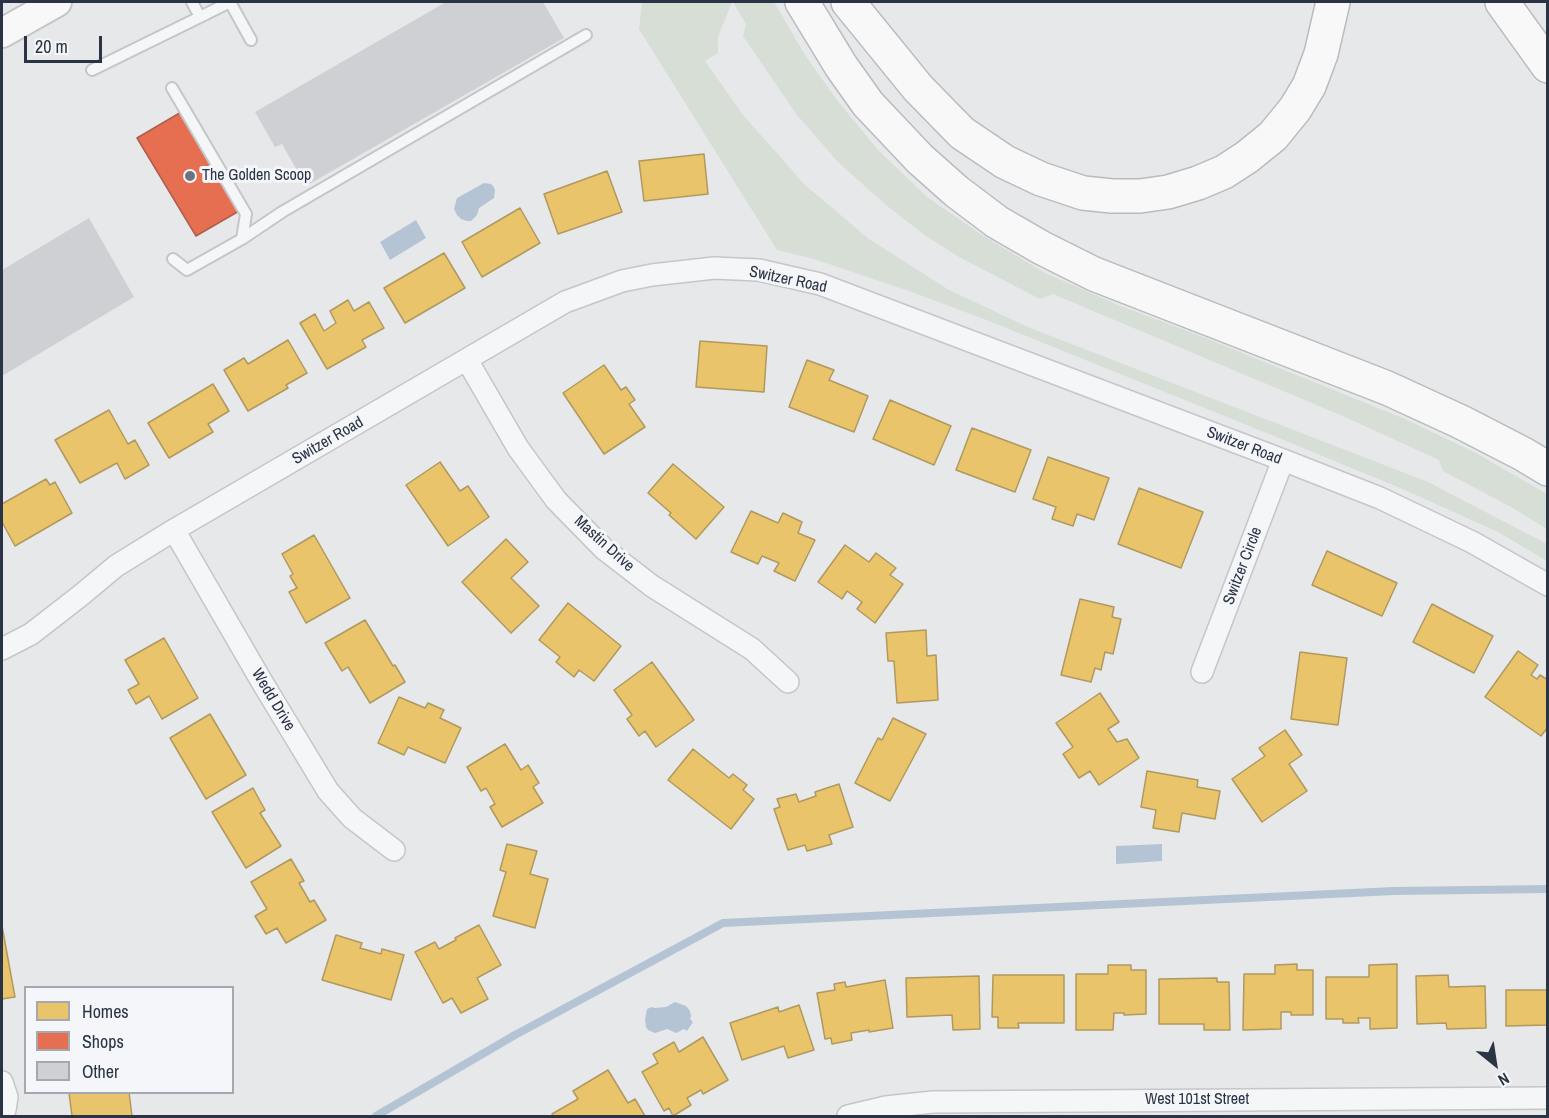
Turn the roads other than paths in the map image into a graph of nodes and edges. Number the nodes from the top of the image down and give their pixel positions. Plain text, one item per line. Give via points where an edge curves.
1 (57, 2) edge
2 (192, 2) edge
3 (802, 2) edge
4 (848, 2) edge
5 (1333, 2) edge
6 (1502, 2) edge
7 (200, 17) junction
8 (2, 33) edge
9 (586, 35) dead end
10 (251, 40) dead end
11 (1548, 66) edge
12 (92, 70) dead end
13 (172, 88) dead end
14 (242, 239) junction
15 (173, 259) dead end
16 (467, 360) junction
17 (1283, 460) junction
18 (1548, 469) edge
19 (174, 530) junction
20 (1548, 585) edge
21 (2, 649) edge
22 (1202, 672) dead end
23 (788, 682) dead end
24 (394, 850) dead end
25 (2, 1082) edge
26 (1548, 1098) edge
27 (1005, 1108) edge
28 (1358, 1108) edge
29 (2, 1113) edge
30 (848, 1116) edge

1 - 8 main road
2 - 7 lane
3 - 18 highway via 868,104 920,159 997,222 1094,274 1387,388
4 - 5 highway via 918,88 962,133 1005,162 1083,193 1140,196 1168,192 1224,172 1273,135 1309,86
6 - 11 highway
7 - 10 lane via 230,2
7 - 12 lane
9 - 14 lane
13 - 14 lane via 246,214
14 - 15 lane via 187,270
16 - 17 street, Switzer Road via 565,302 622,281 714,268 759,270 820,284
16 - 19 street, Switzer Road
16 - 23 street, Mastin Drive via 519,448 556,500 604,549 652,586 752,649
17 - 20 street, Switzer Road via 1380,498 1472,542
17 - 22 street, Switzer Circle
19 - 21 street, Switzer Road via 116,566 31,634
19 - 24 street, Wedd Drive via 328,791 351,818
25 - 29 street via 7,1097
26 - 28 street, West 101st Street
27 - 28 street, West 101st Street
27 - 30 street, West 101st Street via 933,1102

